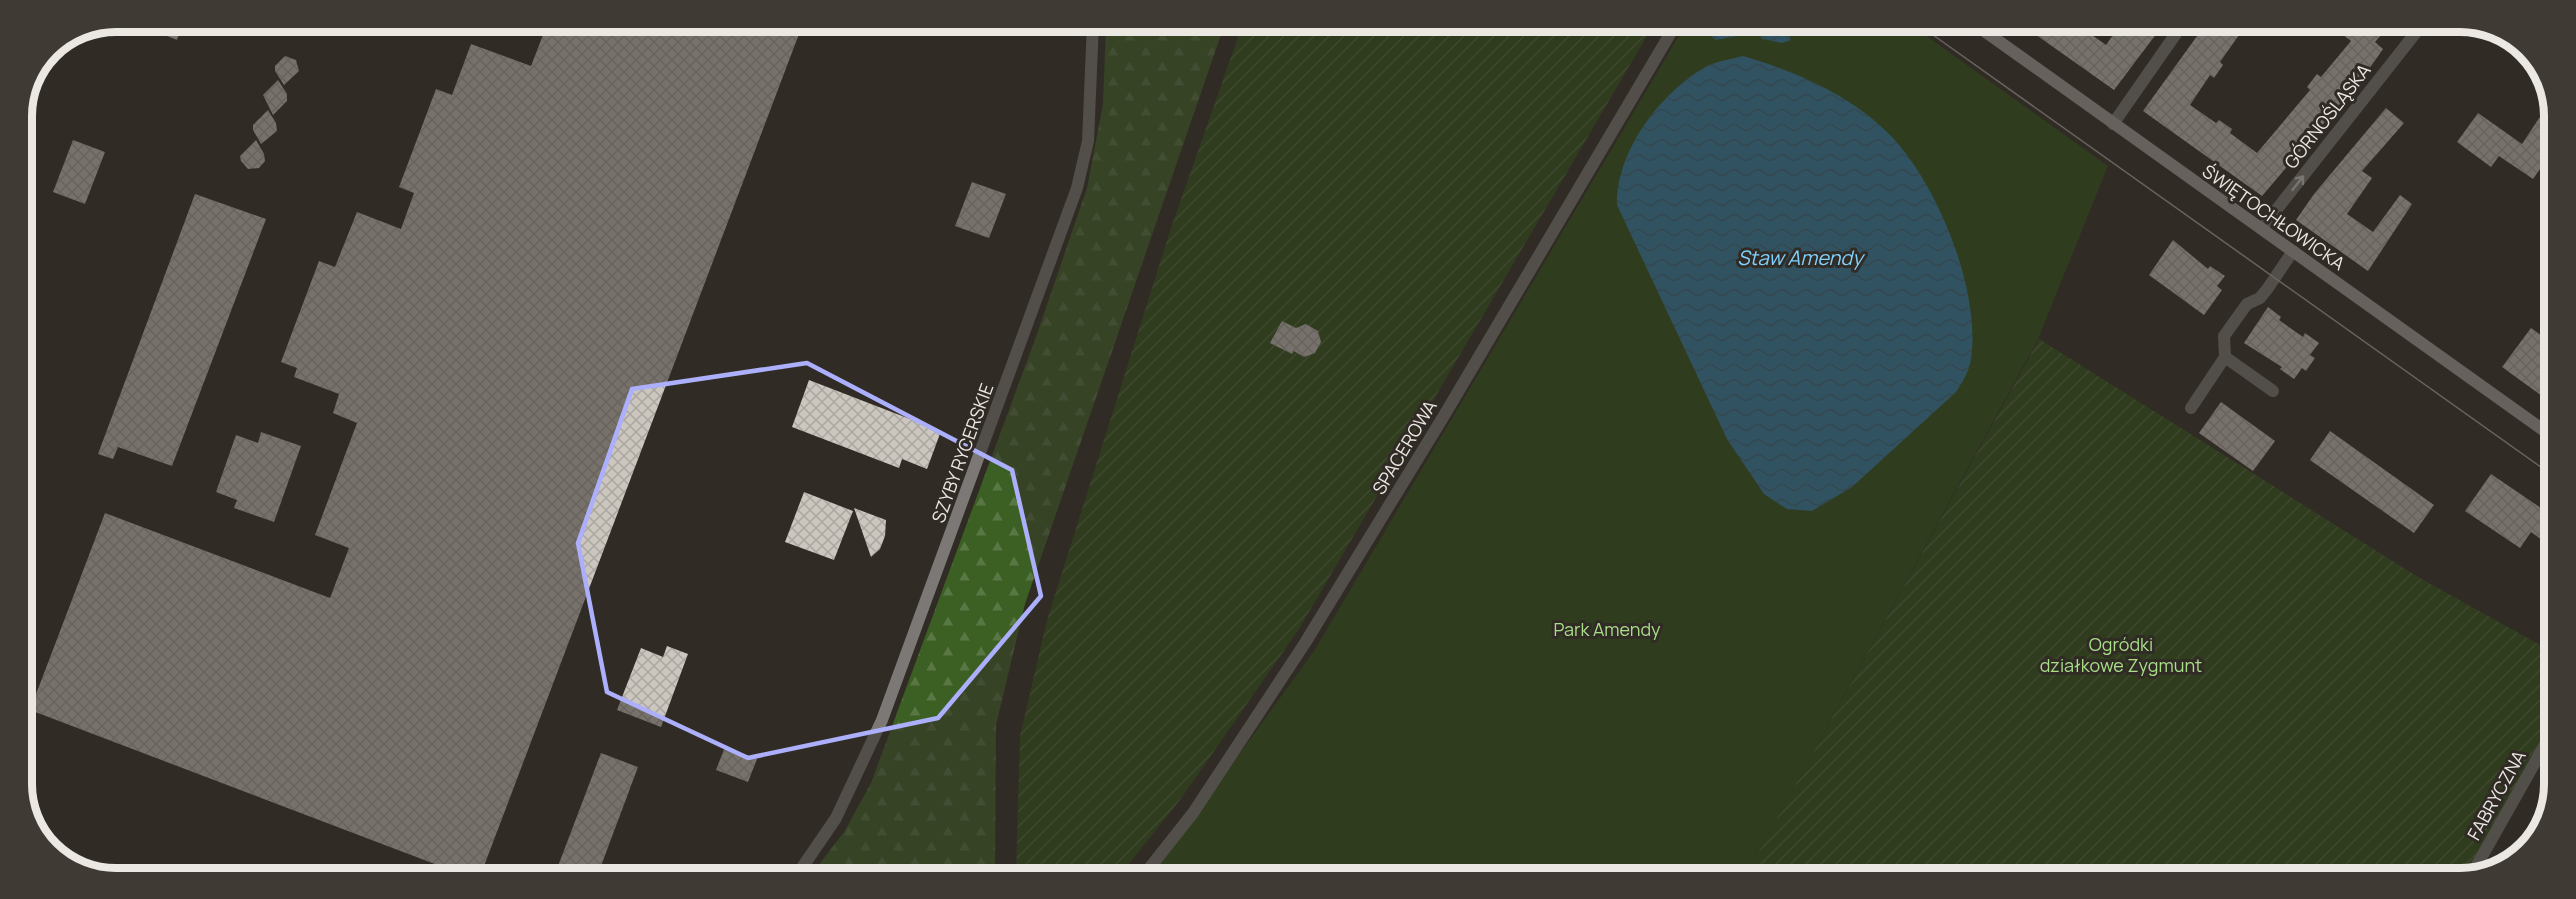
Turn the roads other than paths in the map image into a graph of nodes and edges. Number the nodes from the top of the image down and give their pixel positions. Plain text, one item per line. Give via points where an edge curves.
1 (1093, 32) edge
2 (1671, 32) edge
3 (1986, 32) edge
4 (2177, 32) edge
5 (2416, 32) edge
6 (2113, 124) junction
7 (2262, 228) junction
8 (2293, 251) junction
9 (2225, 357) junction
10 (2273, 392) dead end
11 (2191, 408) dead end
12 (2544, 431) edge
13 (2544, 746) edge
14 (2476, 866) edge
15 (801, 868) edge
16 (1149, 868) edge

1 - 15 street, SZYBY RYCERSKIE via 1088,141 1070,209 882,720 836,818
2 - 16 street, SPACEROWA via 1305,643 1193,813
3 - 6 main road, ŚWIĘTOCHŁOWICKA
4 - 6 street
7 -> 5 street, GÓRNOŚLĄSKA
6 - 7 main road, ŚWIĘTOCHŁOWICKA
7 - 8 main road, ŚWIĘTOCHŁOWICKA
8 - 9 street via 2260,298 2247,304 2224,336
8 - 12 main road, ŚWIĘTOCHŁOWICKA
9 - 10 street
9 - 11 street
13 - 14 street, FABRYCZNA

